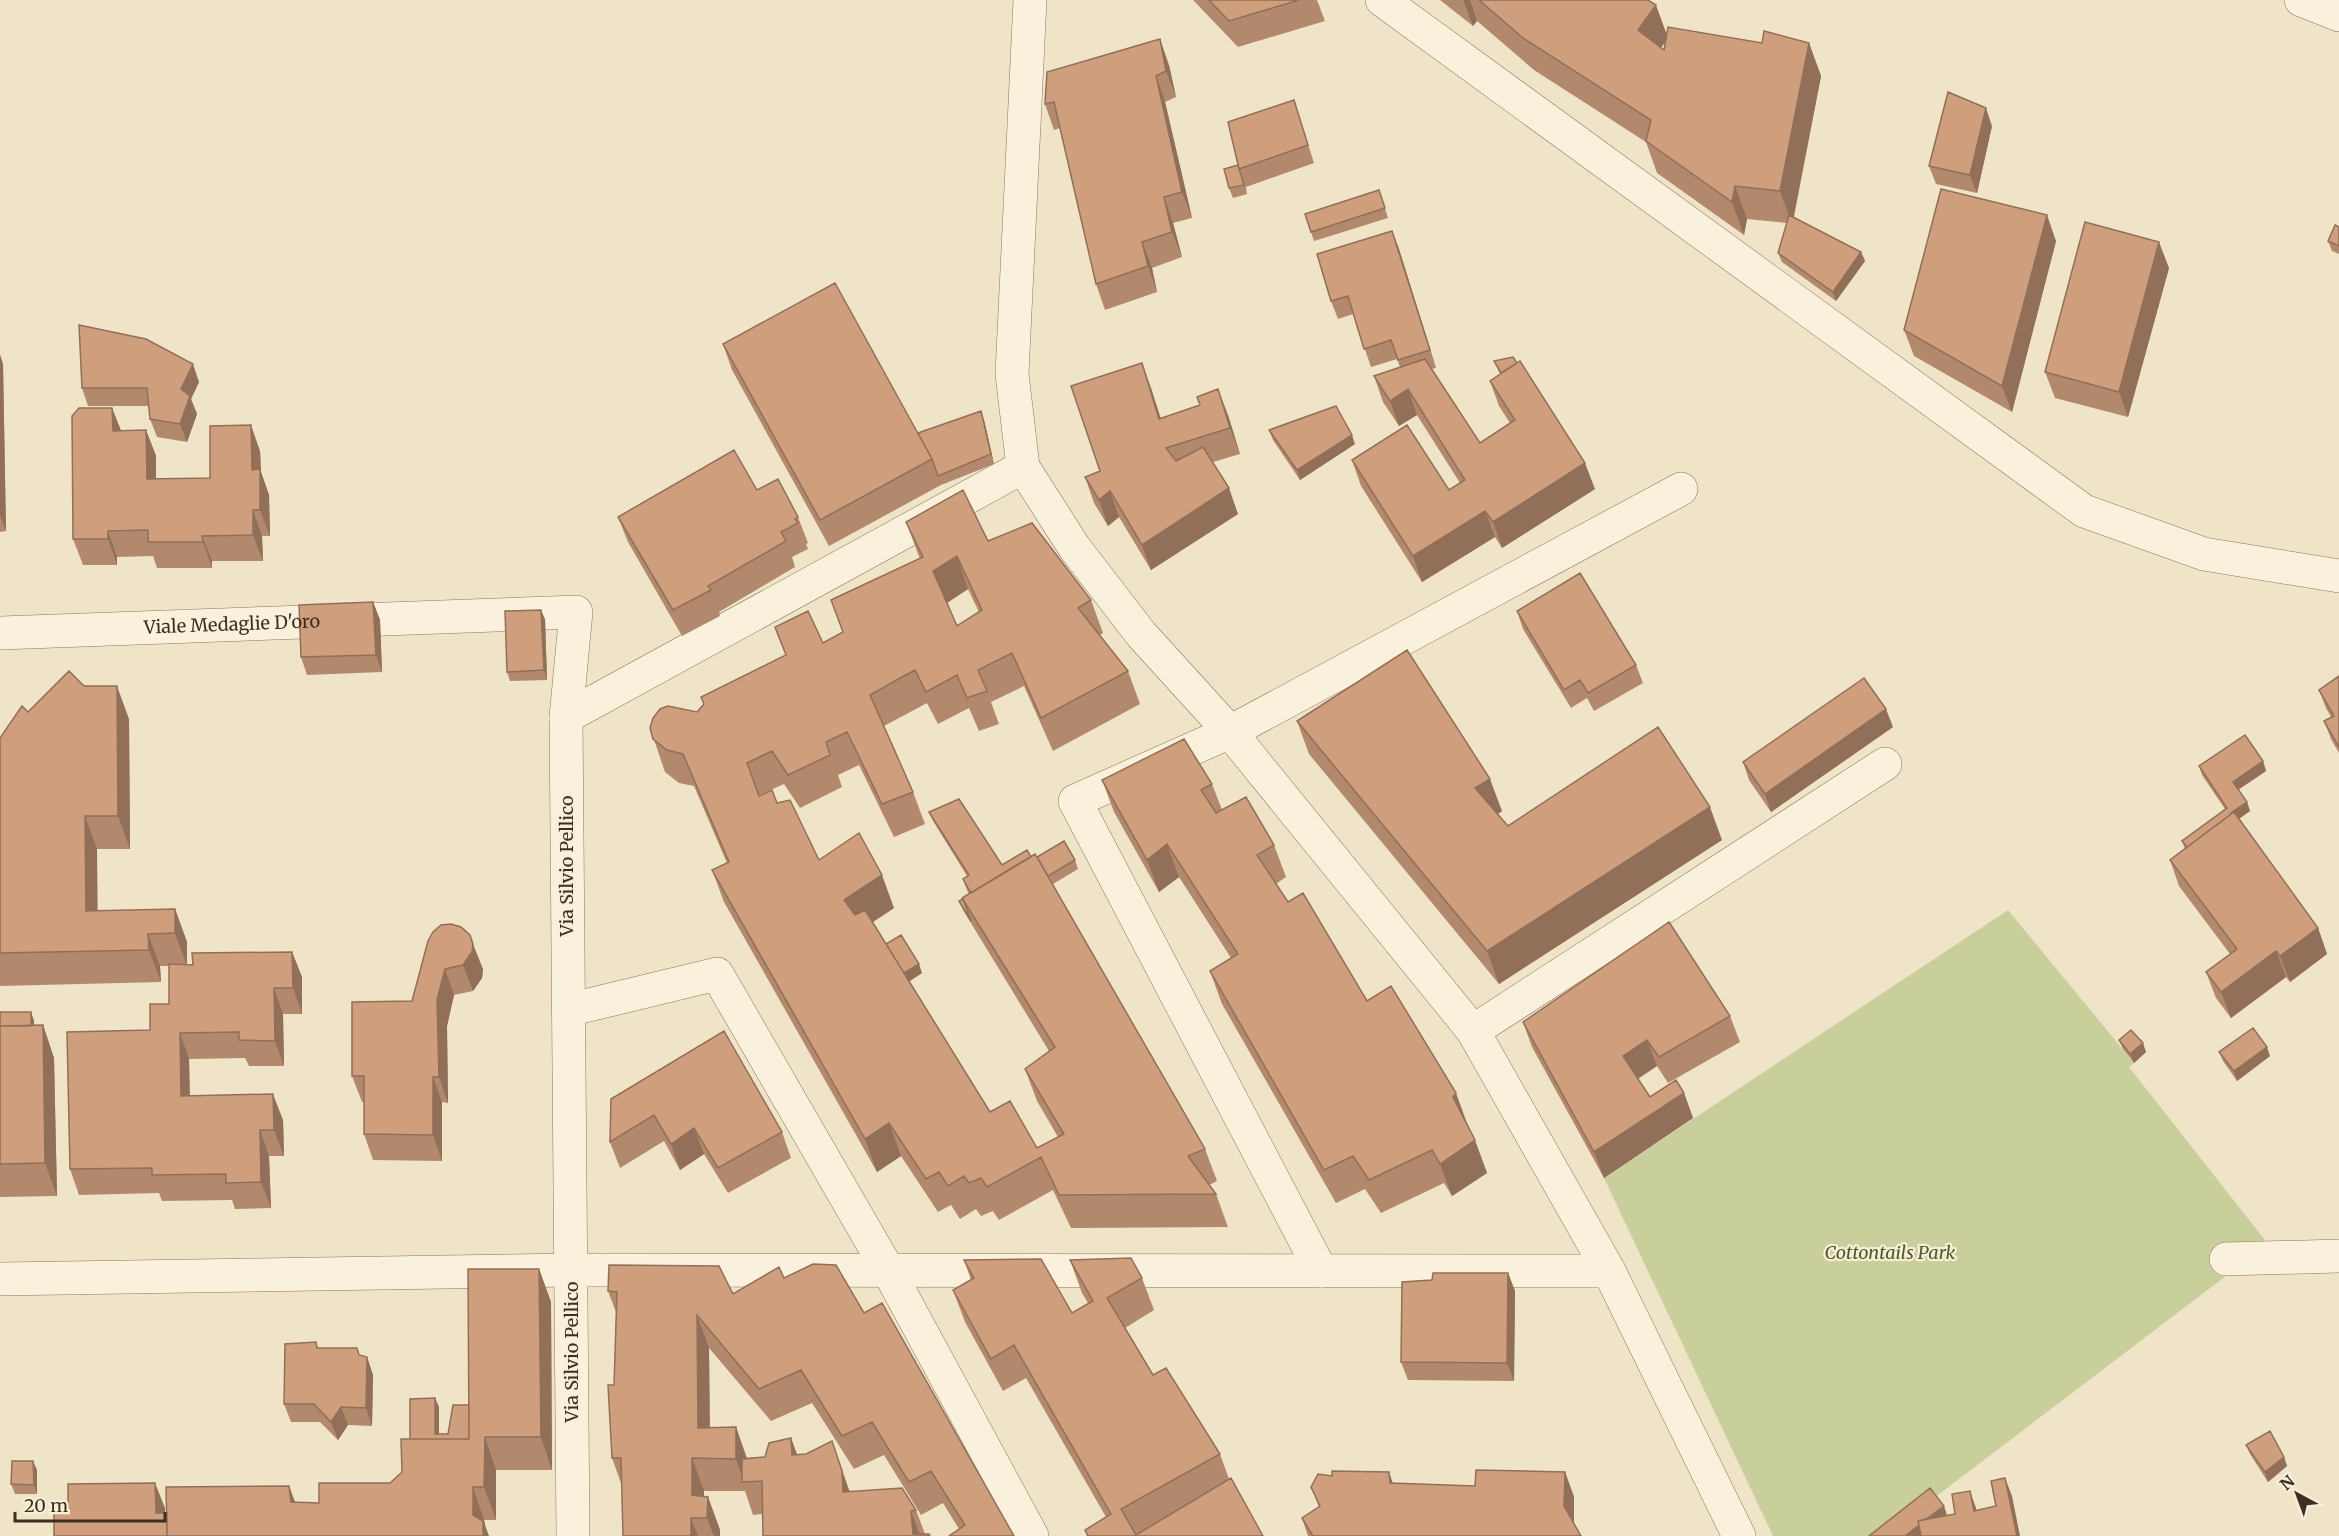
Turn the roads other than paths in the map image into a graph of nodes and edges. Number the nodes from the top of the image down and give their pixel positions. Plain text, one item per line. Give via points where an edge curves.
1 (1030, 0) edge
2 (1382, 0) edge
3 (2301, 0) edge
4 (2339, 15) edge
5 (1023, 467) junction
6 (1681, 489) dead end
7 (2339, 576) edge
8 (0, 633) edge
9 (566, 717) junction
10 (1230, 732) junction
11 (1885, 764) dead end
12 (568, 1010) junction
13 (1473, 1031) junction
14 (2339, 1256) edge
15 (2226, 1258) dead end
16 (571, 1270) junction
17 (888, 1270) junction
18 (1321, 1271) junction
19 (1609, 1271) junction
20 (0, 1279) edge
21 (573, 1536) edge
22 (1032, 1536) edge
23 (1739, 1536) edge

1 - 5 street via 1012,374
2 - 7 street via 2084,511 2204,554
3 - 4 street
5 - 9 street
5 - 10 street via 1074,547 1141,634
6 - 10 street
8 - 9 street, Viale Medaglie D'oro via 576,612
9 - 12 street, Via Silvio Pellico
10 - 13 street
10 - 18 street via 1075,801
11 - 13 street
12 - 16 street, Via Silvio Pellico
12 - 17 street via 717,974
13 - 19 street
14 - 15 street
16 - 17 street
16 - 20 street
16 - 21 street, Via Silvio Pellico
17 - 18 street
17 - 22 street
18 - 19 street
19 - 23 street

